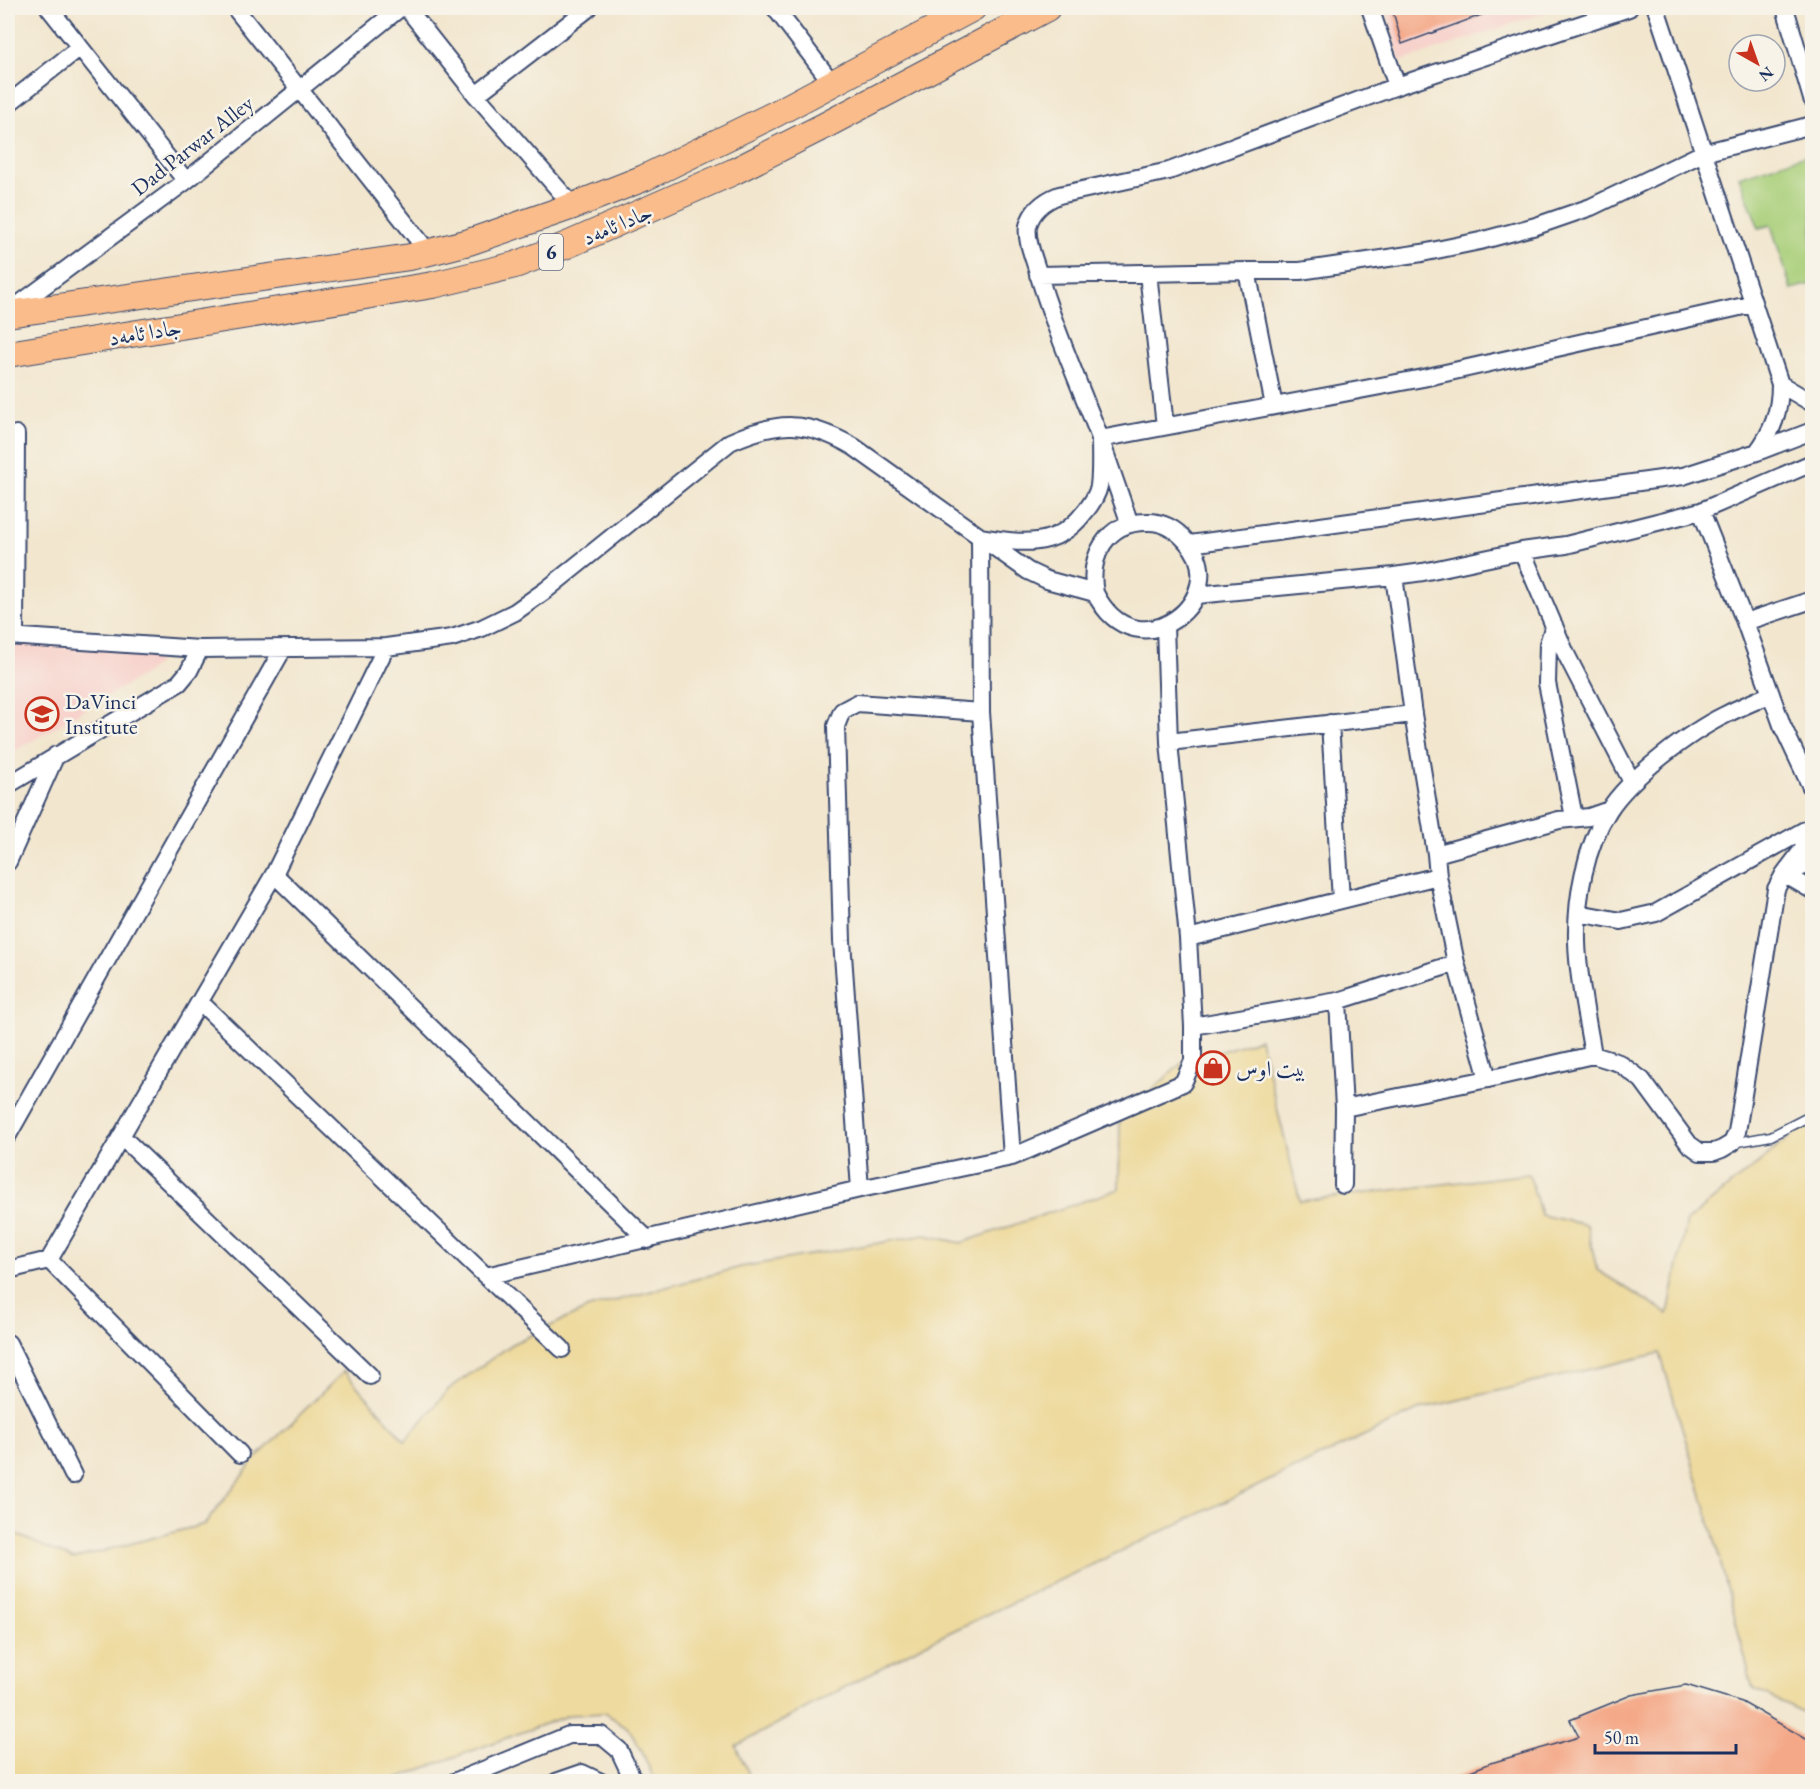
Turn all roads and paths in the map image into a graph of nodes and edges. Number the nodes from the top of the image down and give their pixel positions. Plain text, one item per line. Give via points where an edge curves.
1 (49, 8) edge
2 (235, 8) edge
3 (400, 8) edge
4 (407, 8) edge
5 (589, 8) edge
6 (775, 8) edge
7 (974, 8) edge
8 (1047, 8) edge
9 (1370, 8) edge
10 (1629, 8) edge
11 (1656, 8) edge
12 (1785, 8) edge
13 (80, 48) junction
14 (832, 83) junction
15 (1398, 86) junction
16 (300, 88) junction
17 (476, 95) junction
18 (1812, 99) edge
19 (8, 104) edge
20 (1812, 125) edge
21 (1703, 153) junction
22 (186, 181) junction
23 (573, 206) junction
24 (429, 253) junction
25 (1247, 271) junction
26 (1148, 273) junction
27 (1038, 275) junction
28 (1753, 304) junction
29 (8, 314) edge
30 (8, 354) edge
31 (1780, 384) junction
32 (1812, 403) edge
33 (1274, 406) junction
34 (1166, 426) junction
35 (1812, 431) edge
36 (16, 434) dead end
37 (1100, 439) junction
38 (1757, 452) junction
39 (1812, 462) edge
40 (1701, 511) junction
41 (1130, 524) junction
42 (980, 537) junction
43 (1190, 544) junction
44 (1522, 551) junction
45 (1394, 576) junction
46 (1095, 592) junction
47 (1196, 595) junction
48 (1812, 600) edge
49 (1745, 622) junction
50 (1554, 625) junction
51 (1165, 626) junction
52 (11, 636) edge
53 (386, 647) junction
54 (200, 649) junction
55 (283, 649) junction
56 (1771, 694) junction
57 (981, 712) junction
58 (1413, 714) junction
59 (1330, 723) junction
60 (1169, 742) junction
61 (56, 755) junction
62 (1632, 782) junction
63 (8, 785) edge
64 (1812, 789) edge
65 (1609, 810) junction
66 (1574, 817) junction
67 (1812, 826) edge
68 (1812, 837) edge
69 (1437, 854) junction
70 (8, 862) edge
71 (1812, 863) edge
72 (274, 874) junction
73 (1784, 874) junction
74 (1438, 876) junction
75 (1812, 890) edge
76 (1341, 900) junction
77 (1578, 913) junction
78 (1188, 938) junction
79 (1456, 963) junction
80 (1338, 1000) junction
81 (200, 1002) junction
82 (1193, 1026) junction
83 (1593, 1055) junction
84 (1488, 1079) junction
85 (1344, 1108) junction
86 (1812, 1115) edge
87 (8, 1135) edge
88 (121, 1136) junction
89 (1732, 1143) junction
90 (1012, 1157) junction
91 (1344, 1185) dead end
92 (860, 1189) junction
93 (648, 1240) junction
94 (49, 1260) junction
95 (8, 1270) edge
96 (486, 1276) junction
97 (8, 1342) edge
98 (562, 1349) dead end
99 (370, 1376) dead end
100 (240, 1454) dead end
101 (73, 1474) dead end
102 (454, 1782) edge
103 (556, 1782) edge
104 (601, 1782) edge
105 (634, 1782) edge

1 - 13 street
2 - 16 street
3 - 16 street, Dad Parwar Alley
4 - 17 street
5 - 17 street
6 - 14 street
7 - 14 main road, جادا ئامەد / 6
8 - 30 main road, جادا ئامەد / 6 via 752,163 515,265 433,285
9 - 15 street
10 - 15 street
11 - 21 street
12 - 18 street
13 - 19 street
13 - 22 street
14 - 23 main road, جادا ئامەد / 6 via 644,178
15 - 27 street via 1169,171 1048,199 1032,215 1028,226
16 - 22 street, Dad Parwar Alley
16 - 24 street
17 - 23 street
20 - 21 street
21 - 25 street via 1591,207 1480,242 1300,271
21 - 28 street
22 - 29 street, Dad Parwar Alley
23 - 24 main road, جادا ئامەد / 6
24 - 29 main road, جادا ئامەد / 6
25 - 26 street
25 - 33 street
26 - 27 street
26 - 34 street
27 - 37 street
28 - 31 street
28 - 33 street via 1423,378
31 - 32 street
31 - 38 street via 1776,421
33 - 34 street
34 - 37 street
35 - 38 street
36 - 52 street
37 - 41 street
37 - 42 street via 1099,487 1078,521 1043,541 1023,543
38 - 43 street via 1683,476
39 - 40 street
40 - 44 street via 1566,545
40 - 49 street
41 - 43 street via 1163,524 1179,532
41 - 46 street via 1106,539 1098,551 1092,578
42 - 46 street via 1028,571
42 - 53 street via 831,434 806,427 780,426 754,431 730,442 515,612 452,638
42 - 57 street
43 - 47 street via 1200,571
44 - 45 street
44 - 50 street
45 - 47 street
45 - 58 street
46 - 51 street via 1101,605 1123,624 1151,629
47 - 51 street via 1189,608
48 - 49 street
49 - 56 street
50 - 62 street
50 - 66 street via 1548,644 1547,683
51 - 60 street
52 - 54 street
53 - 55 street
53 - 72 street
54 - 55 street
54 - 61 street via 178,683
55 - 87 street
56 - 62 street via 1711,723
56 - 64 street
57 - 90 street
57 - 92 street via 857,703 842,711 836,726 842,941
58 - 59 street
58 - 69 street
59 - 60 street
59 - 76 street
60 - 78 street
61 - 63 street
61 - 70 street
62 - 65 street
65 - 66 street
65 - 77 street via 1583,877
66 - 69 street
67 - 77 street via 1656,914 1621,921
68 - 73 street
69 - 74 street
71 - 73 street
72 - 81 street
72 - 93 street
73 - 75 street
73 - 89 street via 1773,904 1737,1132
74 - 76 street
74 - 79 street
76 - 78 street
77 - 83 street via 1579,963
78 - 82 street
79 - 80 street
79 - 84 street
80 - 82 street
80 - 85 street
81 - 88 street
81 - 96 street
82 - 90 street via 1193,1061 1183,1083
83 - 84 street
83 - 89 street via 1619,1063 1642,1080 1689,1144 1700,1152 1714,1152
84 - 85 street
85 - 91 street
86 - 89 lane via 1771,1136
88 - 94 street
88 - 99 street
90 - 92 street
92 - 93 street
93 - 96 street
94 - 95 street
94 - 100 street
96 - 98 street
97 - 101 street
102 - 105 street via 569,1735 600,1735 618,1750
103 - 104 street via 582,1773

